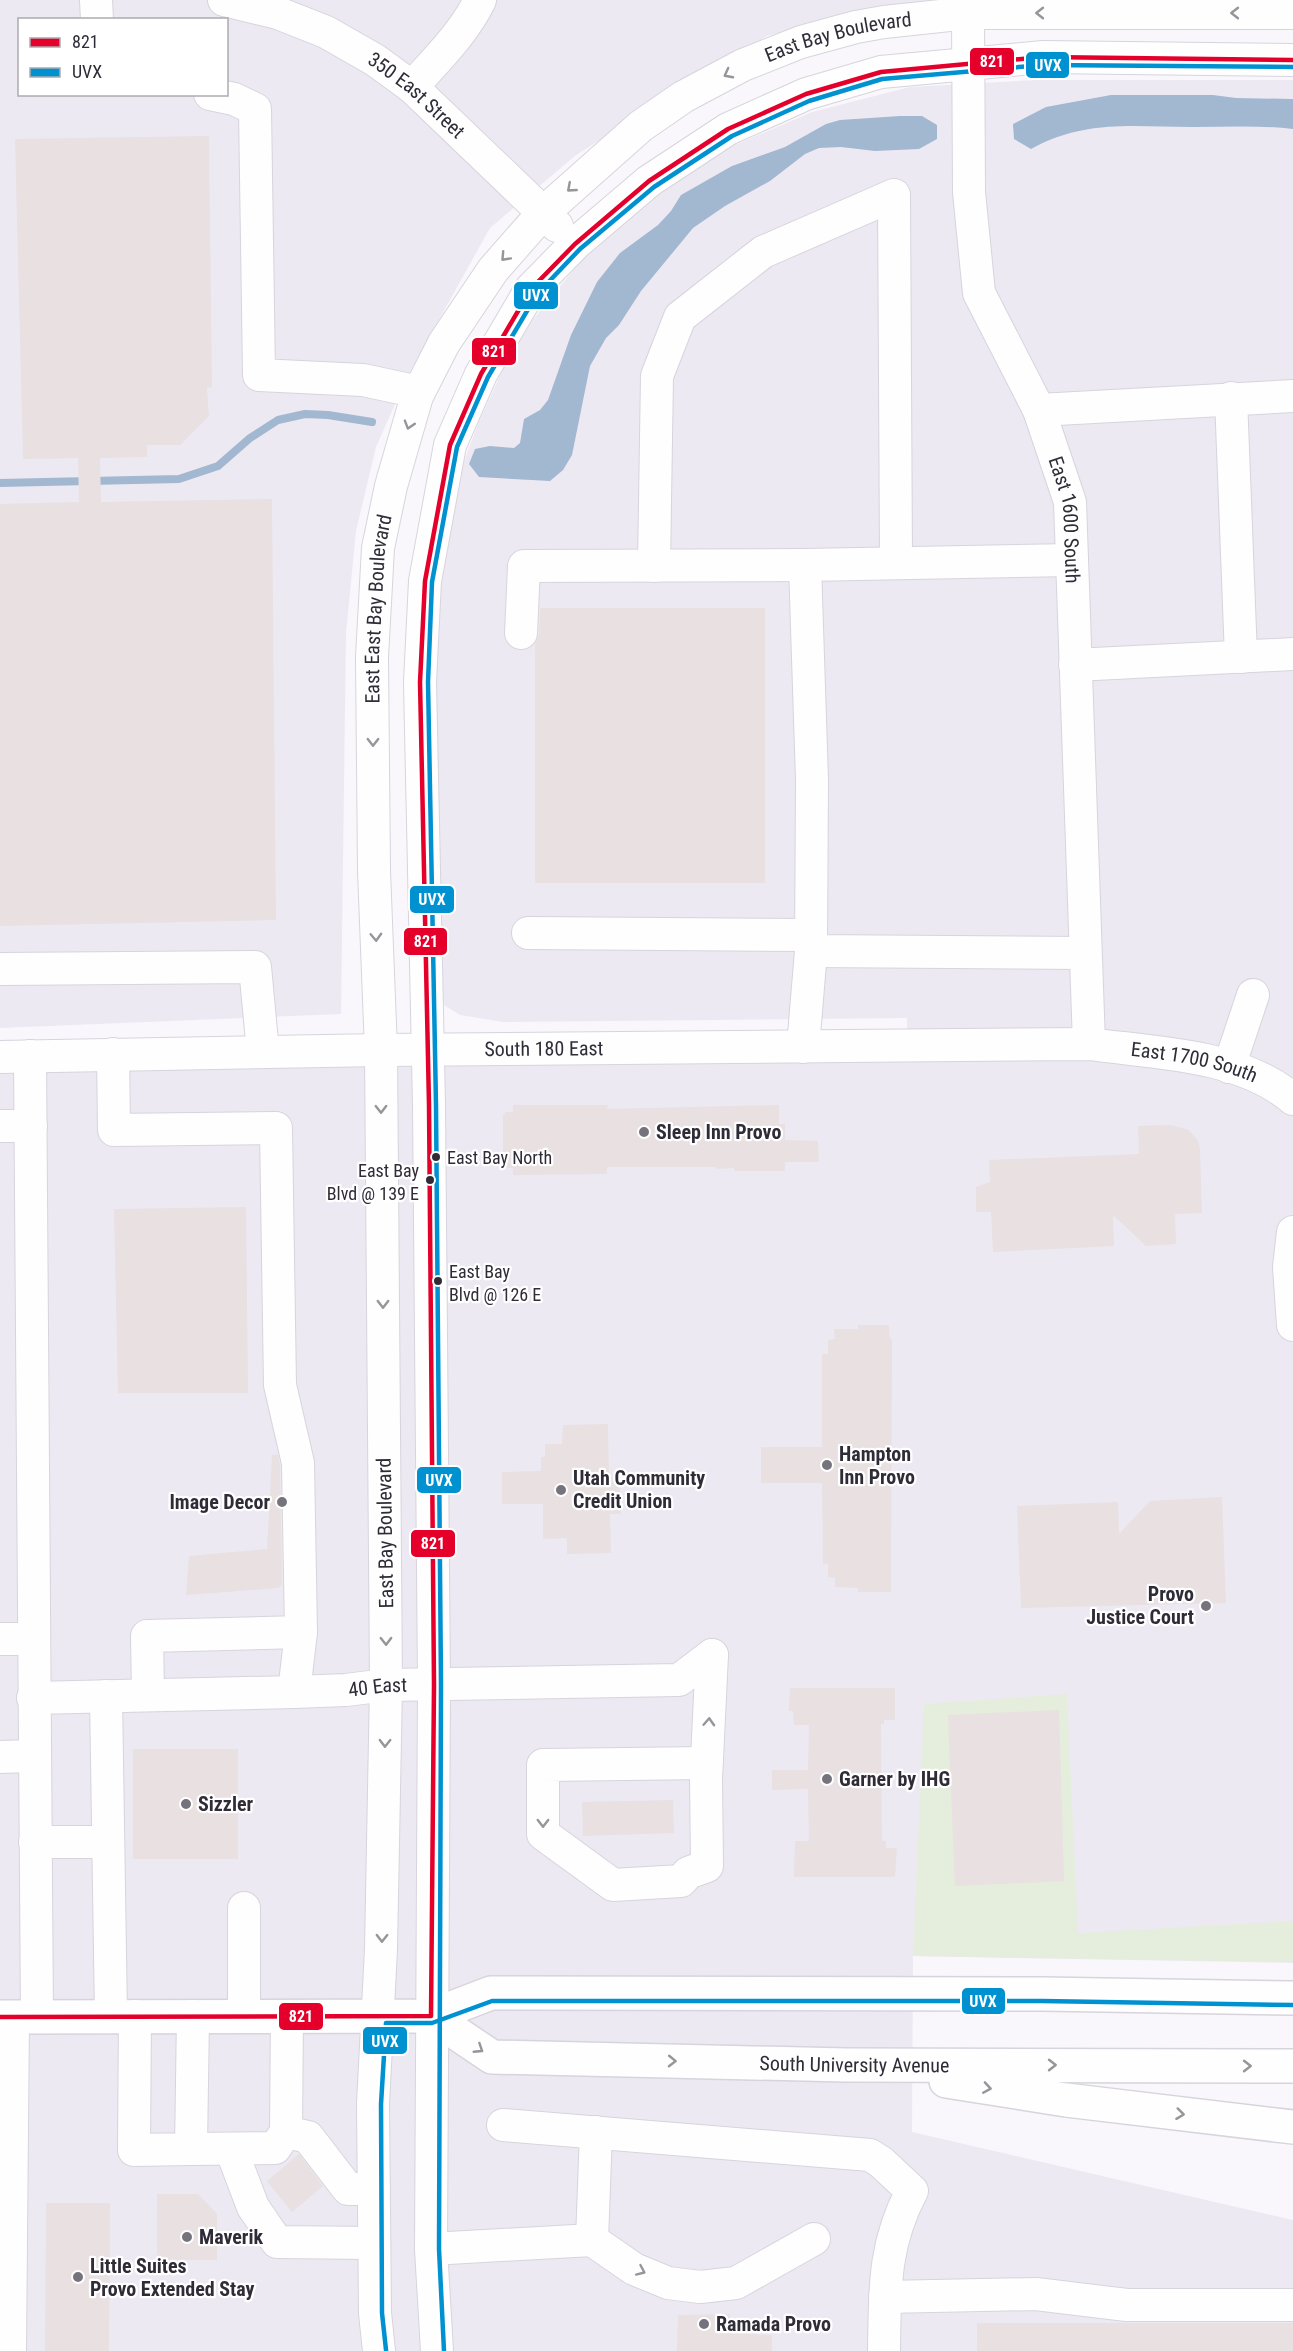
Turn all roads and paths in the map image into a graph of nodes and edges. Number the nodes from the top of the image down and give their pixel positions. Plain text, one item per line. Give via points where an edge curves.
1 (96, 0) edge
2 (480, 0) edge
3 (243, 2) edge
4 (968, 13) junction
5 (1293, 13) edge
6 (97, 18) edge
7 (1293, 60) edge
8 (969, 66) junction
9 (412, 87) junction
10 (220, 96) edge
11 (543, 213) junction
12 (575, 244) junction
13 (419, 392) junction
14 (1293, 396) edge
15 (1231, 398) junction
16 (1039, 410) junction
17 (1072, 560) junction
18 (896, 563) junction
19 (805, 565) junction
20 (654, 566) junction
21 (521, 633) dead end
22 (1293, 654) edge
23 (1241, 657) junction
24 (1075, 665) junction
25 (528, 933) dead end
26 (811, 943) junction
27 (1085, 953) junction
28 (0, 969) edge
29 (1253, 995) dead end
30 (1089, 1044) junction
31 (803, 1047) junction
32 (381, 1050) junction
33 (427, 1051) junction
34 (263, 1052) junction
35 (113, 1054) junction
36 (15, 1056) edge
37 (1230, 1067) junction
38 (1293, 1099) edge
39 (0, 1126) edge
40 (31, 1126) junction
41 (1293, 1232) edge
42 (1291, 1267) edge
43 (1293, 1325) edge
44 (301, 1632) junction
45 (0, 1639) edge
46 (33, 1639) junction
47 (386, 1685) junction
48 (434, 1685) junction
49 (294, 1692) junction
50 (148, 1695) junction
51 (106, 1696) junction
52 (33, 1698) junction
53 (34, 1756) junction
54 (0, 1757) edge
55 (707, 1763) junction
56 (580, 1764) junction
57 (35, 1842) junction
58 (108, 1842) junction
59 (688, 1873) junction
60 (244, 1908) dead end
61 (1293, 1998) edge
62 (244, 2015) junction
63 (379, 2015) junction
64 (123, 2016) junction
65 (193, 2016) junction
66 (287, 2016) junction
67 (431, 2016) junction
68 (17, 2017) edge
69 (846, 2065) junction
70 (1293, 2066) edge
71 (502, 2125) dead end
72 (1293, 2127) edge
73 (286, 2132) junction
74 (596, 2132) junction
75 (231, 2148) junction
76 (191, 2149) junction
77 (374, 2189) junction
78 (592, 2240) junction
79 (814, 2240) dead end
80 (374, 2243) junction
81 (431, 2249) junction
82 (885, 2297) junction
83 (1293, 2305) edge
84 (10, 2351) edge
85 (379, 2351) edge
86 (437, 2351) edge
87 (884, 2351) edge

1 - 6 street
2 - 9 street via 449,46
3 - 9 street, 350 East Street via 326,32
5 -> 4 street, East Bay Boulevard
4 - 8 street, East 1600 South
4 -> 11 street, East Bay Boulevard via 856,27 801,42 743,65 683,97 641,126
7 - 8 street via 1043,57
8 - 12 street via 882,72 796,98 728,129 649,181
8 - 16 street, East 1600 South via 969,192 979,293
9 - 11 street, 350 East Street
10 - 13 street via 255,109 259,375 363,380
11 - 12 street, 350 East Street
11 -> 13 street, East East Bay Boulevard via 493,270 444,343
12 - 33 street via 531,289 481,374 450,445 425,581 420,682
13 -> 32 street, East East Bay Boulevard via 390,486 378,548 372,657
14 - 15 street
15 - 16 street
15 - 23 street
16 - 17 street, East 1600 South via 1070,502
17 - 18 street
17 - 24 street, East 1600 South
18 - 19 street
18 - 20 street via 894,195 763,252 680,317 657,376
19 - 20 street
19 - 26 street via 812,780
20 - 21 street via 524,566
22 - 23 street
23 - 24 street
24 - 27 street, East 1600 South
25 - 26 street
26 - 27 street
26 - 31 street
27 - 30 street, East 1600 South
28 - 34 street via 255,967
29 - 37 street
30 - 31 street, South 180 East
30 - 37 street, East 1700 South via 1196,1058
31 - 33 street, South 180 East
32 - 33 street, South 180 East
32 - 34 street, South 180 East
32 -> 47 street, East Bay Boulevard
33 - 48 street
34 - 35 street, South 180 East
35 - 36 street, South 180 East
35 - 44 street via 114,1130 276,1128 280,1385 298,1462
36 - 40 street
37 - 38 street, East 1700 South via 1276,1085
39 - 40 street
40 - 46 street
41 - 42 street
42 - 43 street
44 - 49 street
44 - 50 street via 147,1636
45 - 46 street
46 - 52 street
47 - 48 street, 40 East
47 - 49 street, 40 East
47 -> 63 street, East Bay Boulevard
55 -> 48 street, 40 East via 712,1655 679,1680
48 - 67 street
49 - 50 street, 40 East
50 - 51 street, 40 East
51 - 52 street, 40 East
51 - 58 street
52 - 53 street
53 - 54 street
53 - 57 street
55 - 56 street
55 - 59 street via 707,1866
56 - 59 street via 613,1786 676,1783 686,1789
56 -> 59 street via 543,1764 543,1834 613,1885 681,1881
57 - 58 street
57 - 68 street
58 - 64 street
60 - 62 street
61 - 67 highway via 491,1993
62 - 65 highway
62 - 66 highway
63 - 66 highway
63 - 67 highway
63 - 77 street, East Bay Boulevard via 373,2104
64 - 65 highway
64 - 68 highway
64 - 76 street via 134,2150
65 - 76 street
66 - 73 street
67 -> 69 highway, South University Avenue via 492,2057
67 - 81 street
68 - 84 street
69 -> 70 highway, South University Avenue
69 -> 72 highway via 1066,2100
71 - 74 street
73 - 75 street via 275,2148
73 - 77 street via 308,2137 348,2189
74 - 78 street
74 - 82 street via 870,2155 912,2191 892,2236
75 - 76 street
75 - 80 street via 253,2206 277,2242
77 - 80 street, East Bay Boulevard
78 -> 79 street via 634,2269 668,2283 700,2287 736,2283
78 - 81 street
80 - 85 street, East Bay Boulevard
81 - 86 street
82 - 83 street via 1036,2294 1127,2305
82 - 87 street

